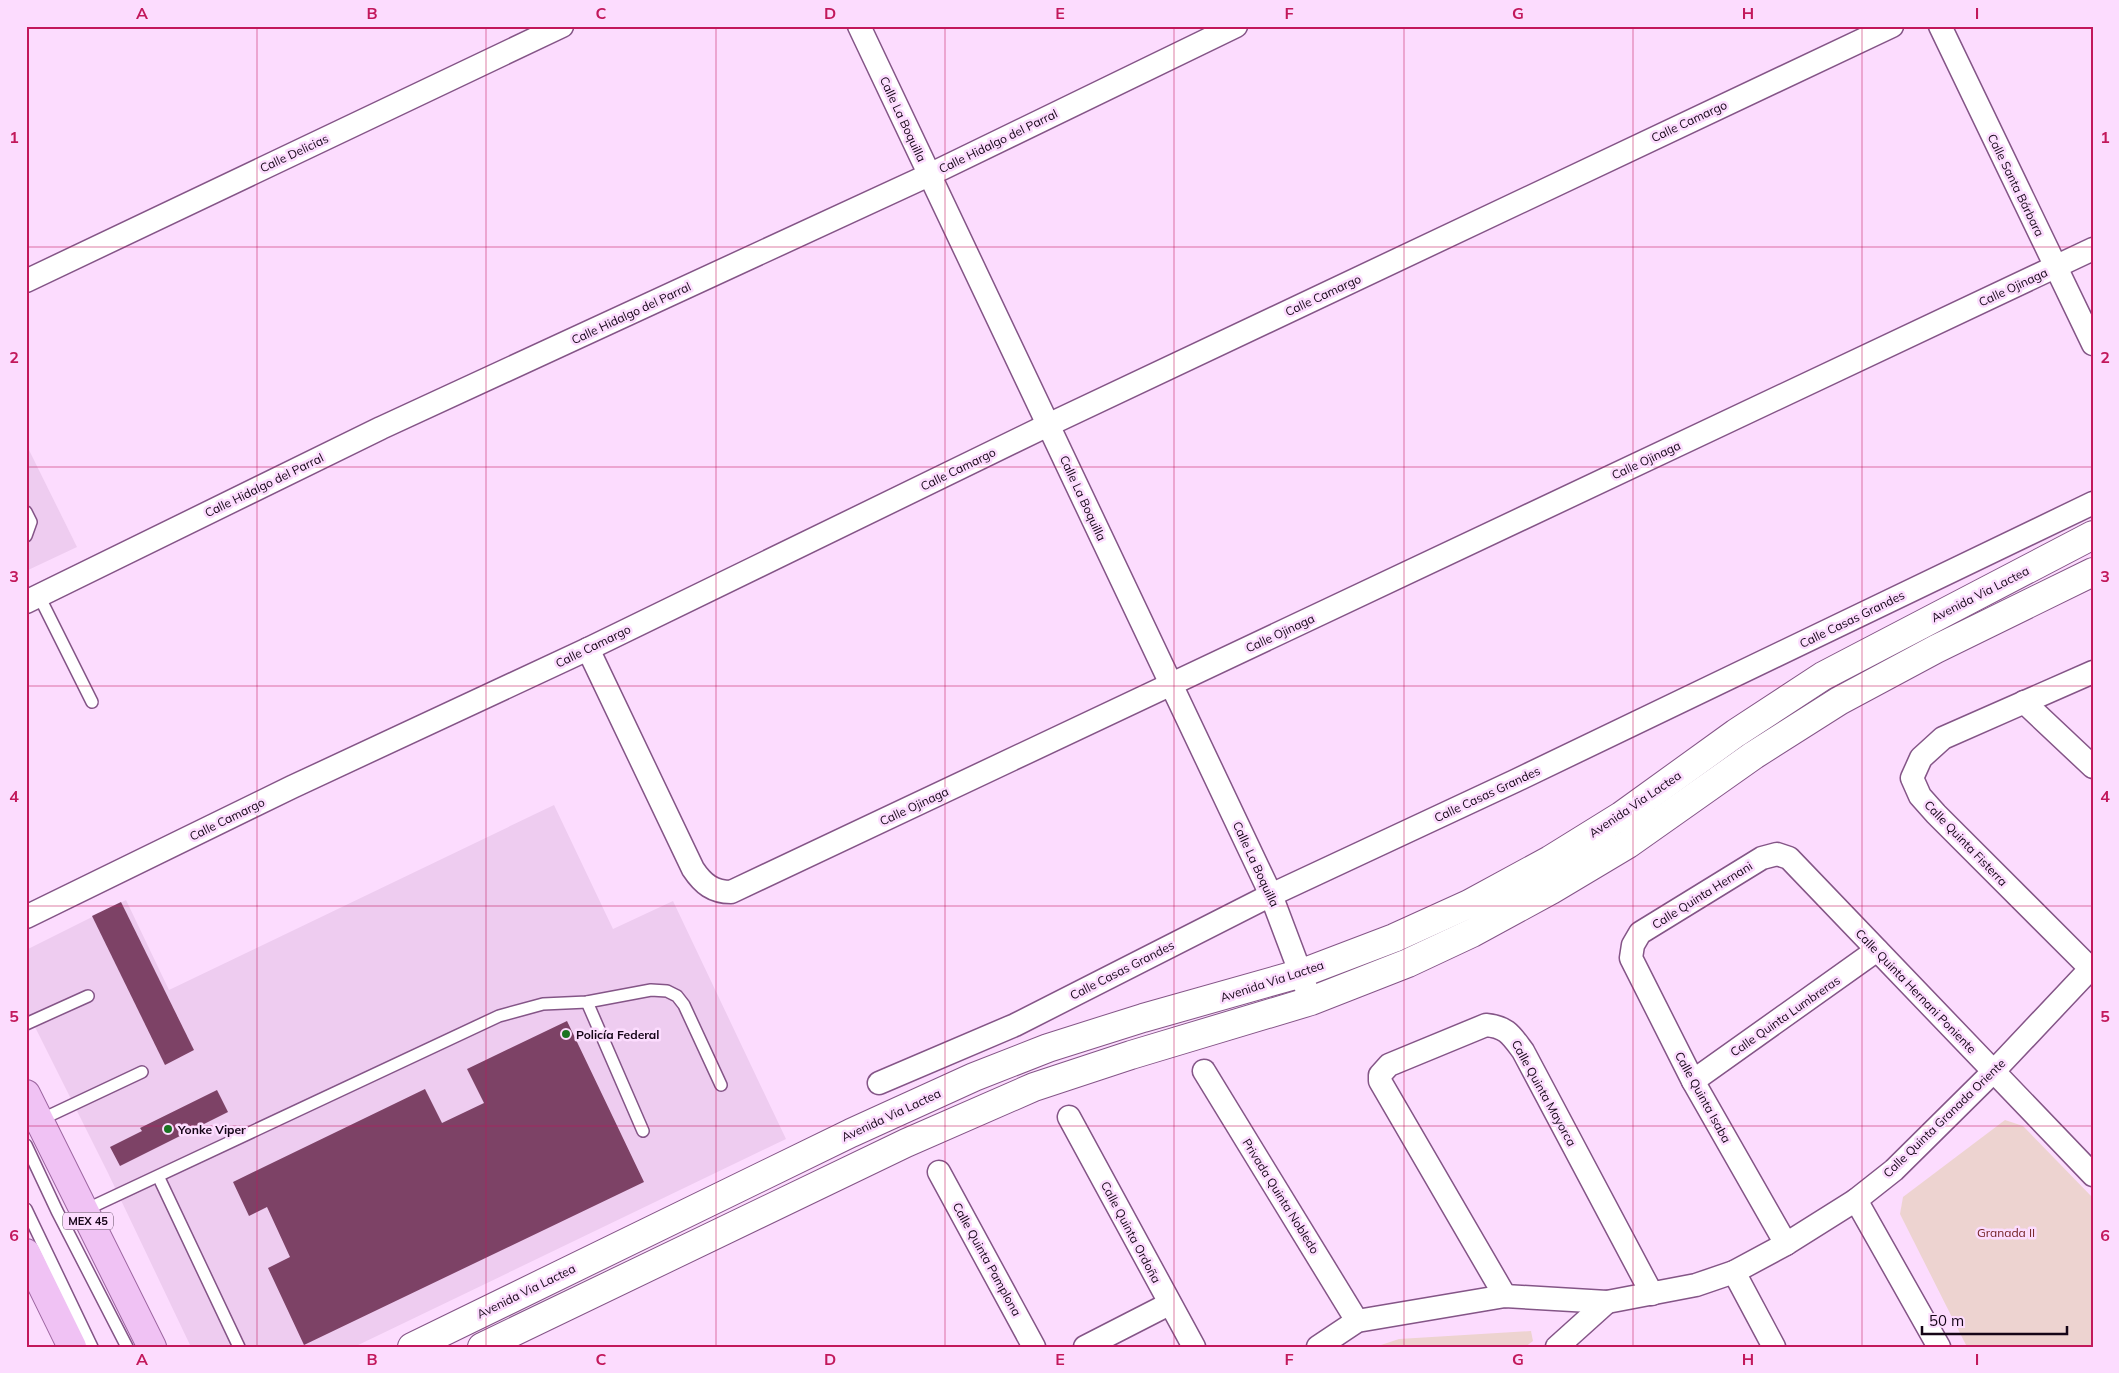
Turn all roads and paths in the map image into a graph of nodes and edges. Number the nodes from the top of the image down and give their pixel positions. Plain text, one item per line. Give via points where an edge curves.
1 (562, 26) edge
2 (859, 26) edge
3 (1236, 26) edge
4 (1892, 26) edge
5 (1940, 26) edge
6 (929, 174) junction
7 (2093, 249) edge
8 (2056, 266) junction
9 (26, 281) edge
10 (2093, 344) edge
11 (1048, 425) junction
12 (2093, 503) edge
13 (26, 512) edge
14 (2093, 535) edge
15 (26, 536) edge
16 (2093, 572) edge
17 (32, 599) edge
18 (588, 649) junction
19 (2093, 672) edge
20 (1171, 684) junction
21 (92, 702) dead end
22 (2024, 702) junction
23 (2093, 767) edge
24 (1777, 854) joint
25 (1271, 895) junction
26 (26, 917) edge
27 (1633, 945) joint
28 (1877, 950) junction
29 (2092, 969) edge
30 (1302, 973) junction
31 (88, 996) dead end
32 (1311, 1001) junction
33 (587, 1002) junction
34 (26, 1024) edge
35 (1204, 1071) dead end
36 (142, 1072) dead end
37 (1993, 1072) junction
38 (1693, 1081) junction
39 (879, 1083) dead end
40 (721, 1085) dead end
41 (26, 1094) edge
42 (1069, 1117) dead end
43 (38, 1121) junction
44 (643, 1131) dead end
45 (26, 1145) edge
46 (939, 1172) dead end
47 (2093, 1175) edge
48 (159, 1178) junction
49 (1856, 1200) junction
50 (26, 1209) edge
51 (83, 1211) junction
52 (1786, 1244) junction
53 (26, 1253) edge
54 (1734, 1272) junction
55 (1652, 1294) junction
56 (1505, 1296) junction
57 (1606, 1302) junction
58 (1170, 1304) junction
59 (1357, 1322) junction
60 (72, 1347) edge
61 (92, 1347) edge
62 (128, 1347) edge
63 (152, 1347) edge
64 (239, 1347) edge
65 (412, 1347) edge
66 (482, 1347) edge
67 (1034, 1347) edge
68 (1085, 1347) edge
69 (1194, 1347) edge
70 (1318, 1347) edge
71 (1557, 1347) edge
72 (1774, 1347) edge
73 (1939, 1347) edge

1 - 9 street, Calle Delicias
2 - 6 street, Calle La Boquilla
3 - 6 street, Calle Hidalgo del Parral
4 - 11 street, Calle Camargo
5 - 8 street, Calle Santa Bárbara
6 - 11 street, Calle La Boquilla
6 - 17 street, Calle Hidalgo del Parral via 381,428
7 - 8 street, Calle Ojinaga
8 - 10 street, Calle Santa Bárbara
8 - 20 street, Calle Ojinaga
11 - 18 street, Calle Camargo
11 - 20 street, Calle La Boquilla
12 - 25 street, Calle Casas Grandes
13 - 15 lane via 31,522
14 - 30 main road, Avenida Via Lactea via 1824,676 1736,733 1622,816 1550,860 1469,904 1394,938
16 - 32 main road via 1839,701 1754,755 1628,844 1551,890 1408,963
17 - 21 lane
18 - 20 street, Calle Ojinaga via 693,869 708,886 724,892 731,892
18 - 26 street, Calle Camargo via 301,783
19 - 22 street, Calle Quinta Fisterra
20 - 25 street, Calle La Boquilla
22 - 23 street
22 - 29 street, Calle Quinta Fisterra via 1943,738 1921,758 1912,778 1920,796 1936,814
24 - 27 street, Calle Quinta Hernani via 1762,858 1640,933
24 - 28 street, Calle Quinta Hernani Poniente via 1789,858
25 - 30 street, Calle La Boquilla
25 - 39 street, Calle Casas Grandes via 1015,1025
27 - 38 street, Calle Quinta Isaba via 1631,958
28 - 37 street, Calle Quinta Hernani Poniente
28 - 38 street, Calle Quinta Lumbreras
29 - 37 street, Calle Quinta Granada Oriente
30 - 32 street, Calle La Boquilla
30 - 65 main road, Avenida Via Lactea via 1143,1018 974,1076
31 - 34 lane
32 - 66 main road via 1034,1087 906,1142
33 - 40 lane via 651,990 667,991 677,996
33 - 44 lane
33 - 48 lane via 543,1004 499,1016
35 - 59 street, Privada Quinta Nobledo
36 - 43 lane
37 - 47 street, Calle Quinta Hernani Poniente
37 - 49 street, Calle Quinta Granada Oriente via 1894,1170
38 - 52 street, Calle Quinta Isaba
41 - 43 main road, MEX 45
42 - 58 street, Calle Quinta Ordoña
43 - 51 main road, MEX 45
45 - 62 lane
46 - 67 street, Calle Quinta Pamplona
48 - 51 lane
48 - 64 lane
49 - 52 street, Calle Quinta Granada Oriente
49 - 73 street
50 - 61 lane
51 - 63 main road, MEX 45
52 - 54 street, Calle Quinta Granada Oriente
53 - 60 main road
54 - 55 street, Calle Quinta Granada Oriente via 1696,1286
54 - 72 street
55 - 56 street, Calle Quinta Mayorca via 1523,1051 1500,1026 1486,1025 1389,1065 1380,1075 1380,1081
55 - 57 street, Calle Quinta Granada Oriente
56 - 57 street, Calle Quinta Granada Oriente
56 - 59 street, Calle Quinta Granada Oriente
57 - 71 street
58 - 68 street
58 - 69 street, Calle Quinta Ordoña
59 - 70 street

